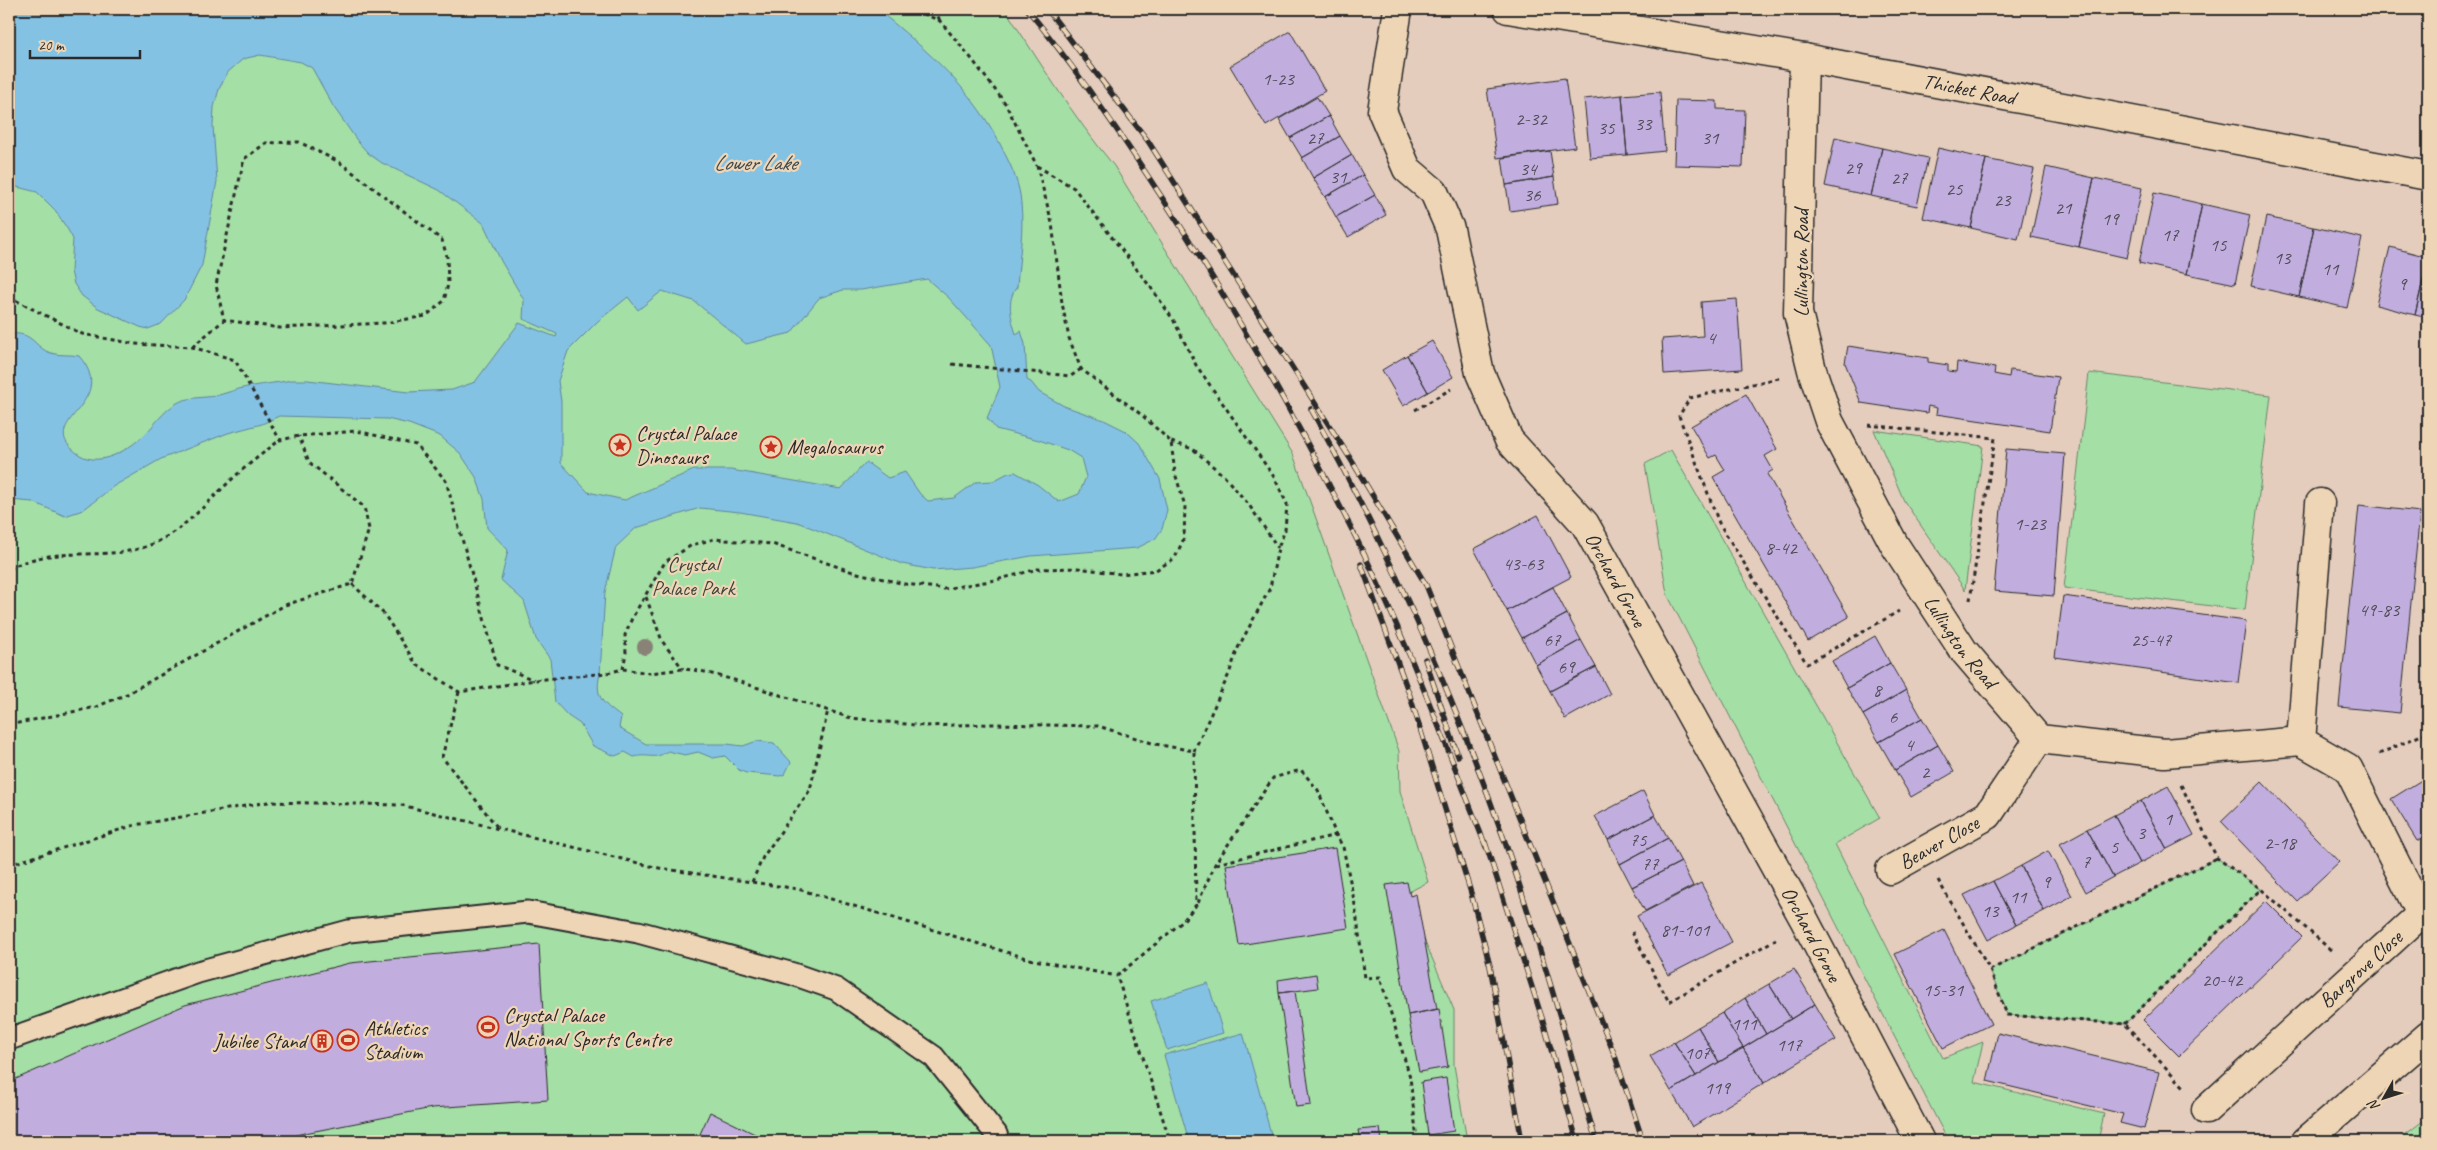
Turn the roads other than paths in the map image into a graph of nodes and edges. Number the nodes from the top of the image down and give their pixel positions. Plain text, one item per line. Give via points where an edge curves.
1 (1398, 9) edge
2 (1508, 9) edge
3 (1804, 58) junction
4 (2428, 176) edge
5 (2320, 504) dead end
6 (2039, 739) junction
7 (2301, 741) junction
8 (1890, 870) dead end
9 (2424, 914) edge
10 (2428, 1036) edge
11 (9, 1039) edge
12 (2206, 1110) road end
13 (998, 1141) edge
14 (1920, 1141) edge
15 (2306, 1141) edge

1 - 14 street, Orchard Grove via 1382,110 1407,170 1434,192 1450,229 1480,373 1509,440 1585,524 1805,921
2 - 3 street, Thicket Road
3 - 4 street, Thicket Road
3 - 6 street, Lullington Road via 1798,313 1829,421 1894,544 1963,650
5 - 7 street
6 - 7 street via 2165,753
6 - 8 street, Beaver Close via 1988,815
7 - 9 street, Bargrove Close via 2348,768
9 - 12 street, Bargrove Close
10 - 15 street
11 - 13 lane via 198,972 349,931 528,912 638,932 793,974 836,989 934,1057 996,1134

